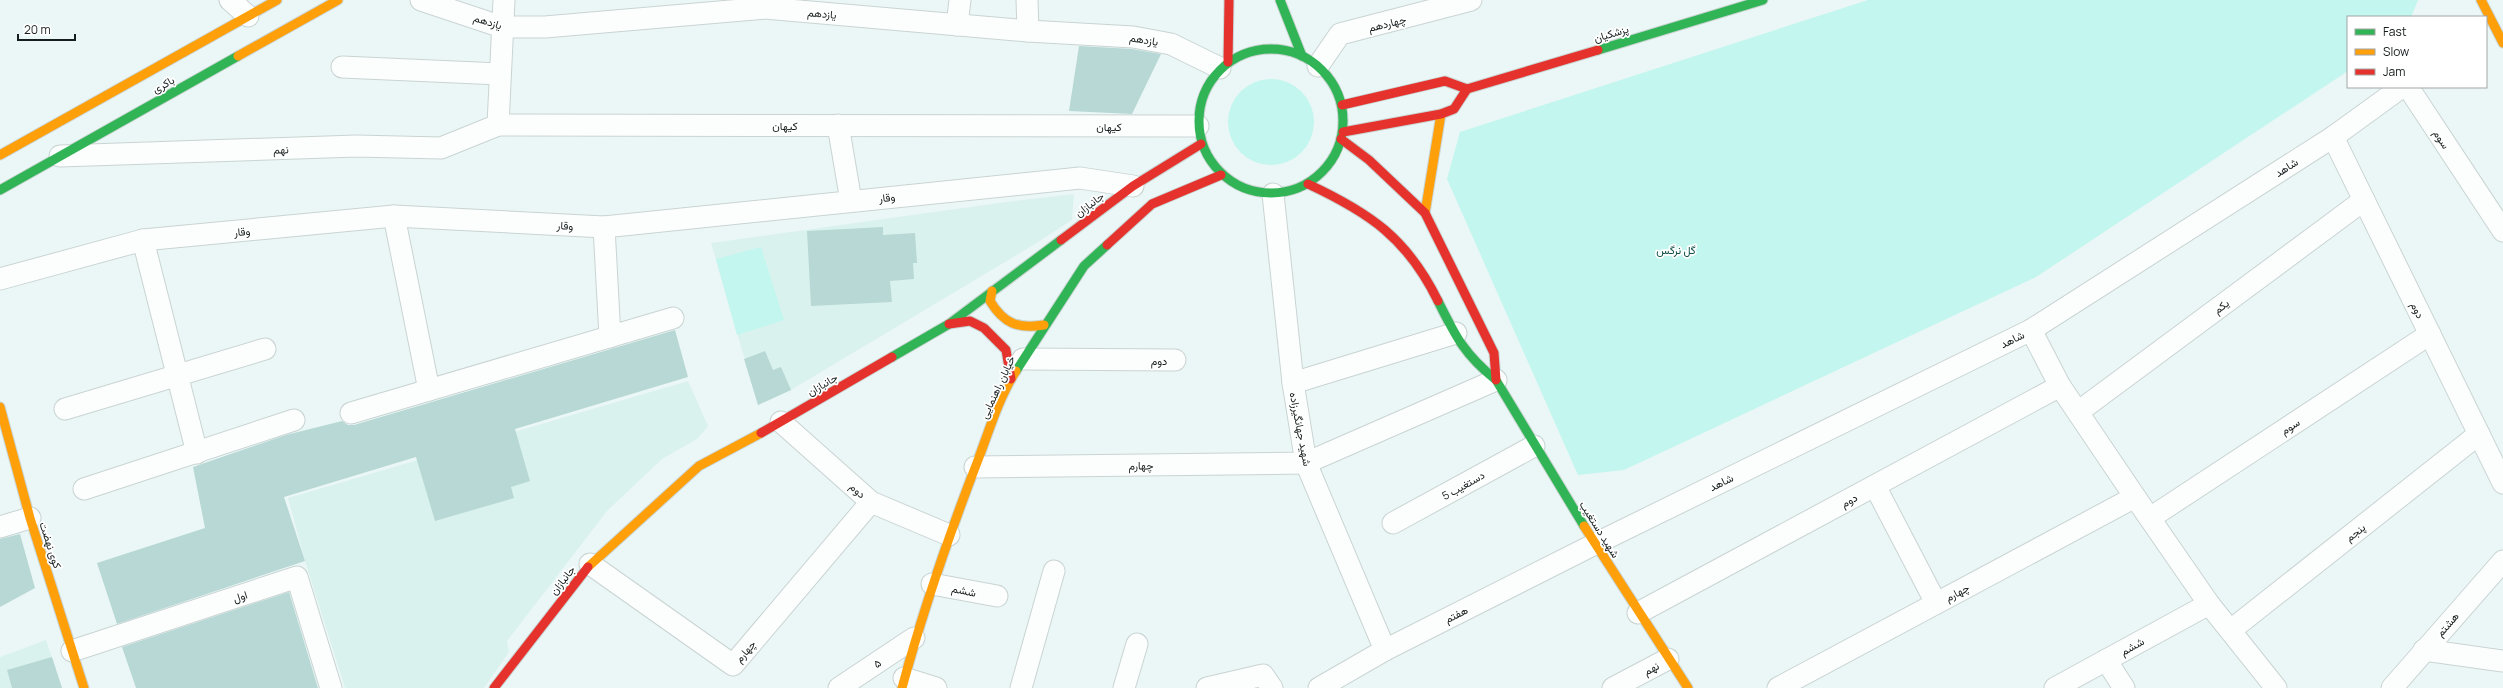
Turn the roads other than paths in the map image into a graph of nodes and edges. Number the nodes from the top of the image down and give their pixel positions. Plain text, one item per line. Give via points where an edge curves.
1 (230, 0) edge
2 (277, 0) edge
3 (338, 0) edge
4 (421, 0) edge
5 (504, 0) edge
6 (960, 0) edge
7 (1027, 0) edge
8 (1229, 0) edge
9 (1280, 0) edge
10 (1471, 0) edge
11 (1763, 0) edge
12 (2481, 0) edge
13 (765, 4) edge
14 (658, 9) edge
15 (248, 16) junction
16 (2486, 16) edge
17 (2488, 22) edge
18 (957, 25) junction
19 (502, 27) junction
20 (1028, 31) junction
21 (2503, 43) edge
22 (1310, 61) junction
23 (1224, 65) junction
24 (342, 67) dead end
25 (500, 74) junction
26 (2401, 88) edge
27 (2409, 88) edge
28 (1467, 89) junction
29 (1342, 105) junction
30 (1441, 114) junction
31 (498, 124) junction
32 (838, 126) junction
33 (1200, 135) junction
34 (1342, 135) junction
35 (2333, 137) junction
36 (0, 155) edge
37 (60, 156) junction
38 (1222, 175) junction
39 (1308, 184) junction
40 (1133, 186) junction
41 (0, 190) edge
42 (1273, 194) junction
43 (2364, 200) junction
44 (851, 201) junction
45 (1425, 213) junction
46 (394, 216) junction
47 (604, 227) junction
48 (2503, 231) edge
49 (143, 240) junction
50 (0, 279) edge
51 (992, 291) junction
52 (673, 318) dead end
53 (949, 324) junction
54 (1044, 325) junction
55 (2031, 330) junction
56 (1456, 333) junction
57 (2430, 334) junction
58 (610, 337) junction
59 (265, 349) dead end
60 (1023, 359) junction
61 (1175, 360) dead end
62 (178, 375) junction
63 (1011, 379) junction
64 (1496, 380) junction
65 (1292, 383) junction
66 (2060, 386) junction
67 (429, 390) junction
68 (0, 407) edge
69 (65, 409) dead end
70 (2078, 412) junction
71 (351, 413) dead end
72 (294, 420) dead end
73 (781, 422) junction
74 (2479, 434) junction
75 (1534, 446) junction
76 (197, 453) junction
77 (1306, 463) junction
78 (975, 467) junction
79 (2503, 483) edge
80 (1875, 486) junction
81 (84, 489) dead end
82 (2136, 497) junction
83 (870, 502) junction
84 (30, 518) junction
85 (2150, 518) junction
86 (1393, 523) dead end
87 (0, 527) edge
88 (949, 535) junction
89 (1595, 544) junction
90 (2503, 561) edge
91 (590, 564) junction
92 (1054, 571) dead end
93 (932, 584) junction
94 (997, 596) dead end
95 (1936, 603) junction
96 (2209, 604) junction
97 (1638, 613) junction
98 (2231, 630) junction
99 (914, 638) junction
100 (1137, 644) dead end
101 (72, 650) junction
102 (1384, 650) junction
103 (2424, 650) junction
104 (1668, 659) junction
105 (2106, 660) junction
106 (2503, 660) edge
107 (903, 683) edge
108 (84, 688) edge
109 (331, 688) edge
110 (494, 688) edge
111 (839, 688) edge
112 (936, 688) edge
113 (1022, 688) edge
114 (1124, 688) edge
115 (1207, 688) edge
116 (1272, 688) edge
117 (1319, 688) edge
118 (1613, 688) edge
119 (1688, 688) edge
120 (1778, 688) edge
121 (2055, 688) edge
122 (2124, 688) edge
123 (2276, 688) edge
124 (2392, 688) edge

1 - 15 street
2 - 15 main road, باکری
3 - 37 main road, باکری
4 - 19 street, یازدهم
5 - 19 street
6 - 18 street
7 - 20 street
8 - 23 main road
9 - 22 main road
10 - 22 street, چهاردهم via 1340,34
11 - 28 main road, پزشکیان
12 - 16 main road
13 - 14 street, یازدهم
13 - 18 street, یازدهم
14 - 19 street, یازدهم via 545,27
15 - 36 main road, باکری
17 - 21 main road
18 - 20 street, یازدهم
19 - 25 street
20 - 23 street, یازدهم via 1133,37 1171,44
22 - 23 main road via 1283,50 1264,49 1245,53
22 - 29 main road via 1337,91
23 - 33 main road via 1210,80 1202,95
24 - 25 street
25 - 31 street
26 - 35 street, شاهد
27 - 48 street, سوم
28 - 29 main road via 1445,82
28 - 30 main road via 1454,109
29 - 34 main road
30 - 34 main road
30 - 45 main road
31 - 32 street, کیهان
31 - 37 street, نهم via 441,148 356,146
32 - 33 street, کیهان
32 - 44 street
33 - 38 main road via 1210,161
33 - 40 main road, جانبازان
34 - 39 main road via 1332,160
34 - 45 main road
35 - 43 street, دوم
35 - 55 street, شاهد
37 - 41 main road, باکری
38 - 42 main road via 1236,186 1254,192
38 - 54 main road, خیابان راهنمایی via 1152,204 1084,266
39 - 42 main road via 1291,191
39 - 56 main road via 1338,198 1370,218 1403,245 1420,268
40 - 44 street, وقار via 1080,178
40 - 51 main road, جانبازان
42 - 65 street, شهید جهانگیرزاده
43 - 57 street, دوم
43 - 70 street, یکم
44 - 47 street, وقار
45 - 64 main road via 1494,353
46 - 47 street, وقار
46 - 49 street, وقار
46 - 67 street
47 - 58 street
49 - 50 street, وقار
49 - 62 street
51 - 53 main road, جانبازان
51 - 54 main road via 990,301 997,315 1006,323 1027,328
52 - 58 street
53 - 63 main road via 970,321 984,328 1006,350
53 - 73 main road, جانبازان
54 - 60 main road, خیابان راهنمایی
55 - 66 street
55 - 89 street, شاهد
56 - 64 main road via 1473,362
56 - 65 street
57 - 74 street, دوم
57 - 85 street, سوم
58 - 67 street
59 - 62 street
60 - 61 street, دوم
60 - 63 main road, خیابان راهنمایی
62 - 69 street
62 - 76 street
63 - 78 main road, خیابان راهنمایی
64 - 75 main road, شهید دستغیب
64 - 77 street
65 - 77 street, شهید جهانگیرزاده
66 - 70 street
66 - 80 street, دوم
67 - 71 street
68 - 84 main road, کوی نهضت
70 - 82 street
72 - 76 street
73 - 83 street, دوم
73 - 91 main road, جانبازان via 699,466
74 - 79 street, دوم
74 - 98 street, پنجم
75 - 86 street, دستغیب 5
75 - 89 main road, شهید دستغیب
76 - 81 street
77 - 78 street, چهارم
77 - 102 street, شهید جهانگیرزاده
78 - 88 main road, خیابان راهنمایی
80 - 95 street
80 - 97 street, دوم
82 - 85 street
82 - 95 street, چهارم
83 - 88 street, دوم
83 - 91 street, چهارم via 734,665
84 - 87 street
84 - 101 main road, کوی نهضت
85 - 96 street
88 - 93 main road, خیابان راهنمایی
89 - 97 main road, شهید دستغیب
89 - 102 street, هفتم
90 - 103 street, هشتم
91 - 110 main road, جانبازان
92 - 113 street
93 - 94 street, ششم
93 - 99 main road, خیابان راهنمایی
95 - 120 street, چهارم
96 - 98 street
96 - 105 street, ششم
97 - 104 main road, شهید دستغیب
98 - 123 street
99 - 107 main road, خیابان راهنمایی
99 - 111 street, ۵
100 - 114 street
101 - 108 main road, کوی نهضت
101 - 109 street, اول via 297,577
102 - 117 street, هفتم
103 - 106 street
103 - 124 street, هشتم
104 - 118 street, نهم
104 - 119 main road, شهید دستغیب
105 - 121 street, ششم
105 - 122 street
107 - 112 street
115 - 116 street via 1263,675

